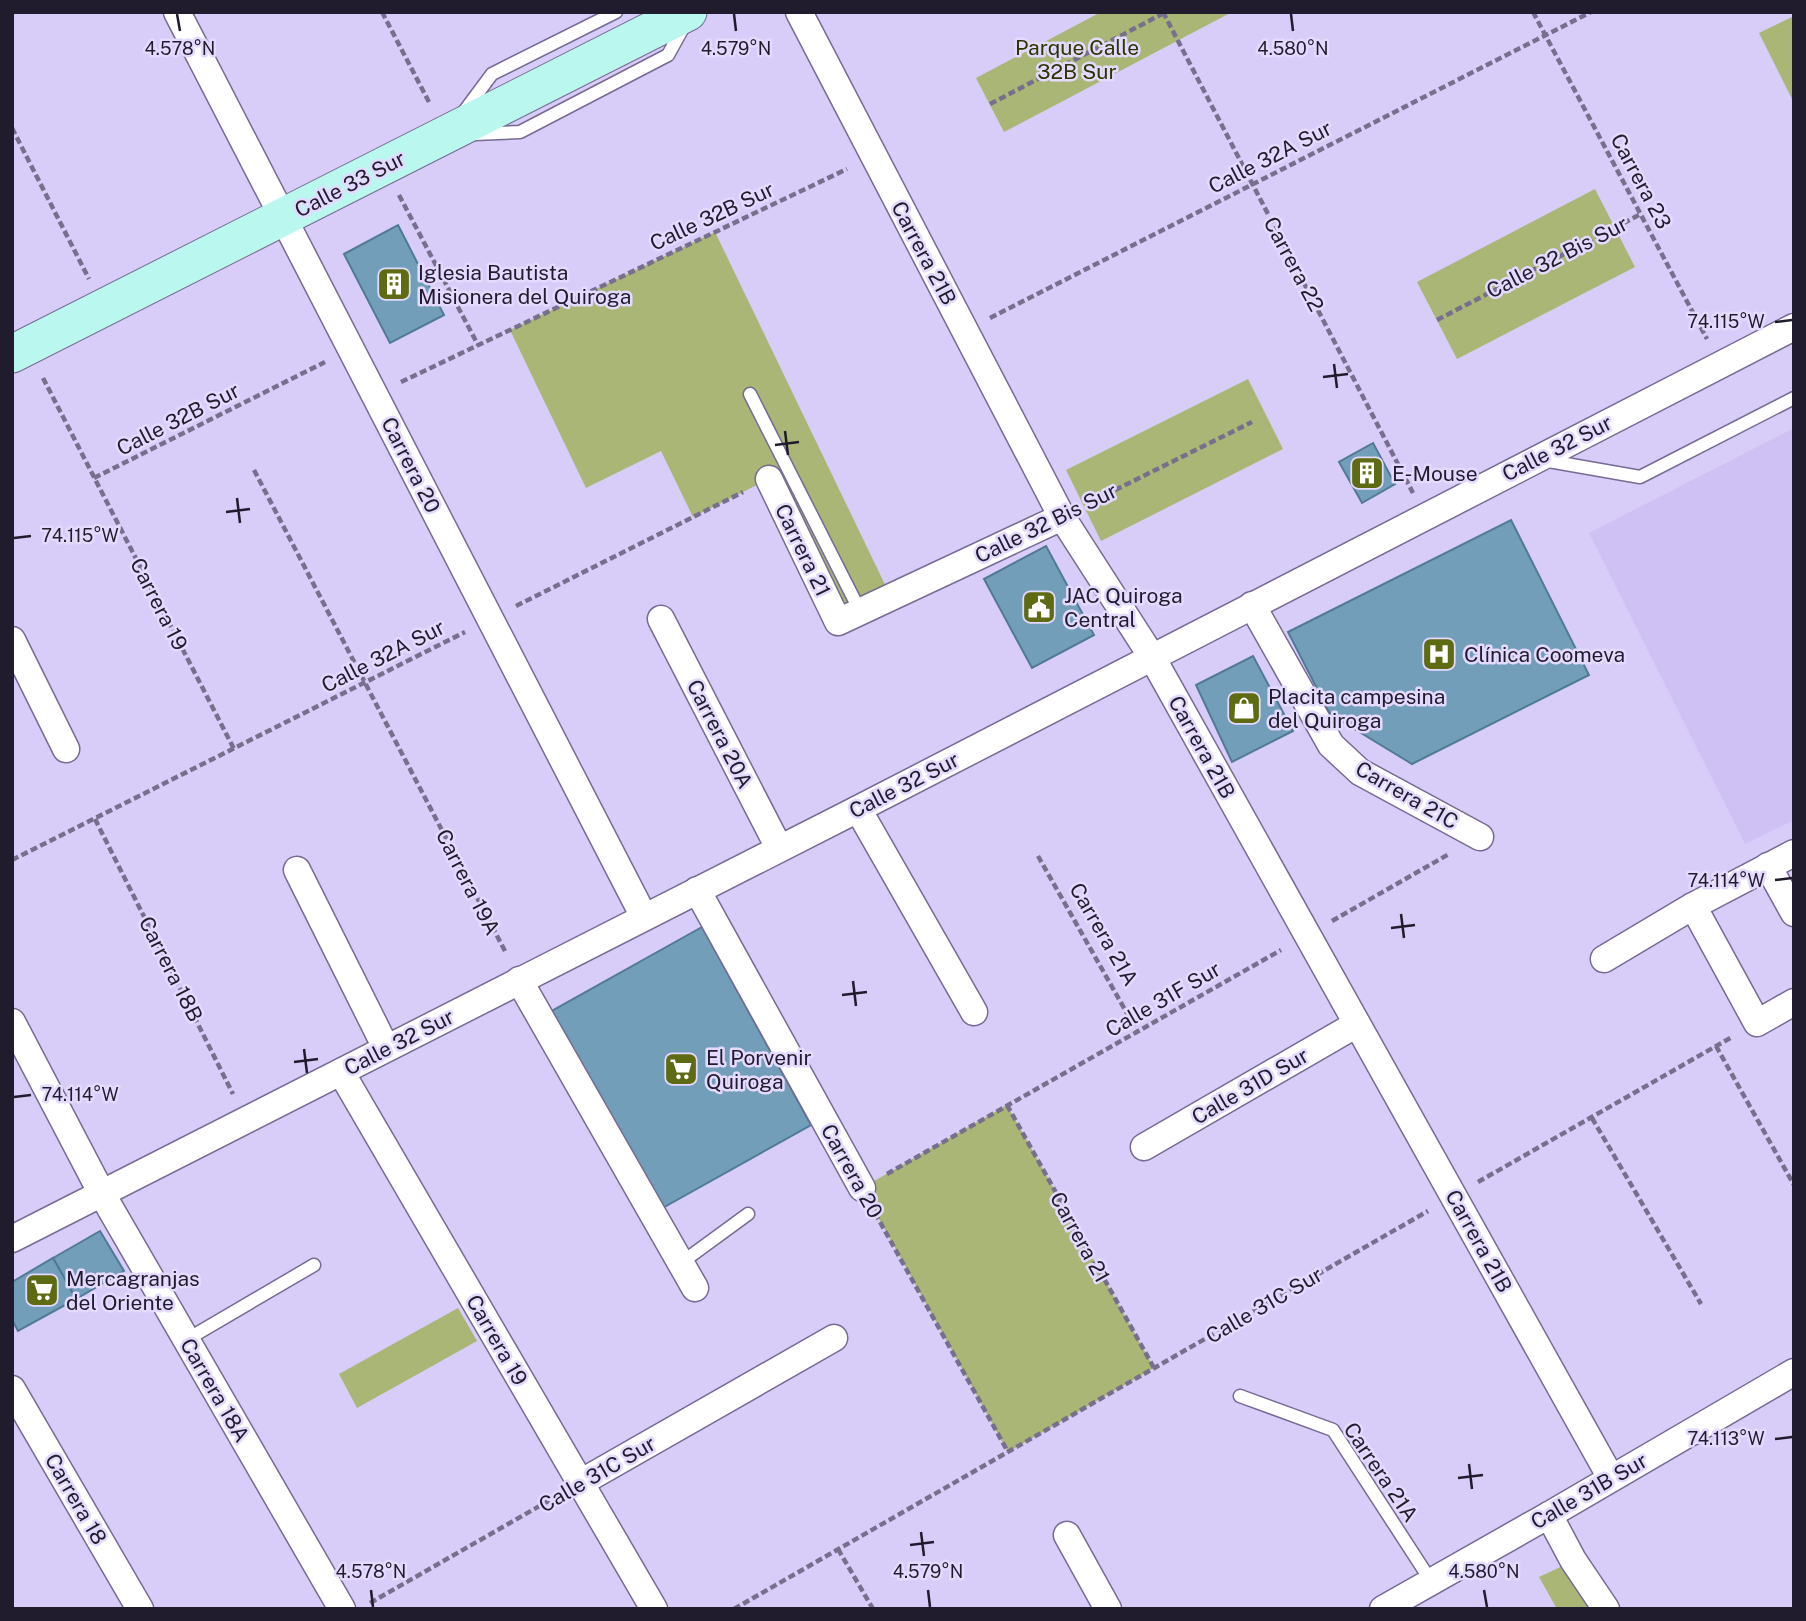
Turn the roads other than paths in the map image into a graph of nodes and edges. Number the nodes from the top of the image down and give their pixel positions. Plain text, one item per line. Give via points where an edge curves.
1 (177, 12) edge
2 (616, 12) edge
3 (689, 12) edge
4 (799, 12) edge
5 (447, 136) junction
6 (283, 217) junction
7 (1794, 327) edge
8 (19, 350) edge
9 (750, 394) dead end
10 (1794, 398) edge
11 (1536, 459) junction
12 (769, 479) road end
13 (1062, 517) junction
14 (1252, 605) junction
15 (849, 616) junction
16 (661, 619) dead end
17 (12, 640) edge
18 (1152, 657) junction
19 (65, 749) dead end
20 (859, 808) junction
21 (1480, 837) road end
22 (779, 848) junction
23 (1794, 853) edge
24 (1768, 866) junction
25 (298, 870) dead end
26 (698, 890) junction
27 (1693, 906) junction
28 (1794, 913) edge
29 (644, 917) junction
30 (1604, 959) dead end
31 (519, 980) junction
32 (1794, 1002) edge
33 (974, 1012) dead end
34 (12, 1022) edge
35 (1357, 1024) junction
36 (386, 1048) junction
37 (341, 1072) junction
38 (1144, 1147) dead end
39 (862, 1188) road end
40 (102, 1194) junction
41 (748, 1214) dead end
42 (12, 1239) edge
43 (681, 1263) junction
44 (314, 1265) dead end
45 (695, 1288) dead end
46 (834, 1338) dead end
47 (186, 1340) junction
48 (1794, 1372) edge
49 (12, 1390) edge
50 (1240, 1396) dead end
51 (1611, 1478) junction
52 (580, 1483) junction
53 (1549, 1516) junction
54 (1067, 1535) dead end
55 (1431, 1581) junction
56 (140, 1609) edge
57 (342, 1609) edge
58 (654, 1609) edge
59 (1108, 1609) edge
60 (1383, 1609) edge
61 (1606, 1609) edge

1 - 6 street, Carrera 20
2 - 5 lane via 492,74
3 - 5 street, Calle 33 Sur
4 - 13 street, Carrera 21B
5 - 6 street, Calle 33 Sur
6 - 8 street, Calle 33 Sur
6 - 29 street, Carrera 20
7 - 11 street, Calle 32 Sur
9 - 15 lane
10 - 11 lane via 1640,477
11 - 14 street, Calle 32 Sur
12 - 15 street, Carrera 21
13 - 15 street, Calle 32 Bis Sur
13 - 18 street, Carrera 21B
14 - 18 street, Calle 32 Sur
14 - 21 street, Carrera 21C via 1331,745 1360,772
16 - 22 street, Carrera 20A
17 - 19 street
18 - 20 street, Calle 32 Sur
18 - 35 street, Carrera 21B
20 - 22 street, Calle 32 Sur
20 - 33 street
22 - 26 street, Calle 32 Sur
23 - 24 street
24 - 27 street
24 - 28 street
25 - 36 street
26 - 29 street, Calle 32 Sur
26 - 39 street, Carrera 20
27 - 30 street
27 - 32 street via 1757,1023
29 - 31 street, Calle 32 Sur
31 - 36 street, Calle 32 Sur
31 - 43 street
34 - 40 street, Carrera 18A
35 - 38 street, Calle 31D Sur
35 - 51 street, Carrera 21B
36 - 37 street, Calle 32 Sur
37 - 40 street, Calle 32 Sur
37 - 52 street, Carrera 19
40 - 42 street, Calle 32 Sur
40 - 47 street, Carrera 18A
41 - 43 lane
43 - 45 street
44 - 47 lane
46 - 52 street, Calle 31C Sur
47 - 57 street, Carrera 18A
48 - 51 street, Calle 31B Sur
49 - 56 street, Carrera 18
50 - 55 lane, Carrera 21A via 1333,1430
51 - 53 street, Calle 31B Sur
52 - 58 street, Carrera 19
53 - 55 street, Calle 31B Sur
53 - 61 street
54 - 59 street
55 - 60 street, Calle 31B Sur

